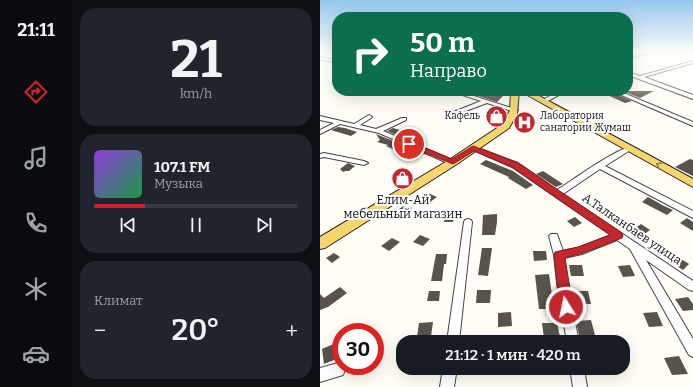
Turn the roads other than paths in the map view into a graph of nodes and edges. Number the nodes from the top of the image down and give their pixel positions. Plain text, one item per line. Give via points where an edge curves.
1 (664, 71) edge
2 (633, 75) edge
3 (641, 78) junction
4 (470, 96) edge
5 (515, 96) edge
6 (533, 96) edge
7 (554, 96) edge
8 (627, 96) edge
9 (693, 97) edge
10 (487, 101) junction
11 (544, 102) junction
12 (515, 110) junction
13 (453, 114) dead end
14 (369, 117) dead end
15 (320, 118) edge
16 (404, 118) dead end
17 (340, 122) junction
18 (693, 124) edge
19 (355, 126) junction
20 (377, 131) junction
21 (320, 132) edge
22 (473, 148) junction
23 (630, 148) junction
24 (320, 156) edge
25 (453, 162) junction
26 (364, 163) dead end
27 (600, 166) junction
28 (693, 184) edge
29 (557, 194) junction
30 (693, 215) edge
31 (468, 222) dead end
32 (554, 236) dead end
33 (618, 236) junction
34 (320, 244) edge
35 (633, 246) junction
36 (559, 255) junction
37 (693, 287) edge
38 (454, 335) edge
39 (572, 335) edge
40 (693, 350) edge
41 (332, 372) edge
42 (320, 375) edge
43 (449, 375) edge
44 (578, 375) edge
45 (447, 387) edge
46 (580, 387) edge

1 - 3 street
2 - 3 street
3 - 9 street
4 - 10 street
5 - 12 main road
6 - 11 main road
7 - 11 street
8 - 18 street
10 - 12 street
10 - 13 street
11 - 23 main road
12 - 22 main road via 506,126
14 - 19 street
15 - 17 street
16 - 20 street
17 - 19 street
17 - 21 street
19 - 20 street
20 - 25 street
22 - 25 main road
22 - 29 street, А.Талканбаев улица via 515,165
23 - 27 street, А.Талканбаев улица
28 -> 23 main road
24 - 26 street
25 - 34 main road
27 - 29 street, А.Талканбаев улица
27 - 30 street
29 - 33 street, А.Талканбаев улица
31 - 38 street
32 - 36 street
33 - 35 street, А.Талканбаев улица
33 - 36 street via 579,251
35 - 37 street, А.Талканбаев улица
35 - 40 street
36 - 39 street
41 - 42 street
43 - 45 street
44 - 46 street

